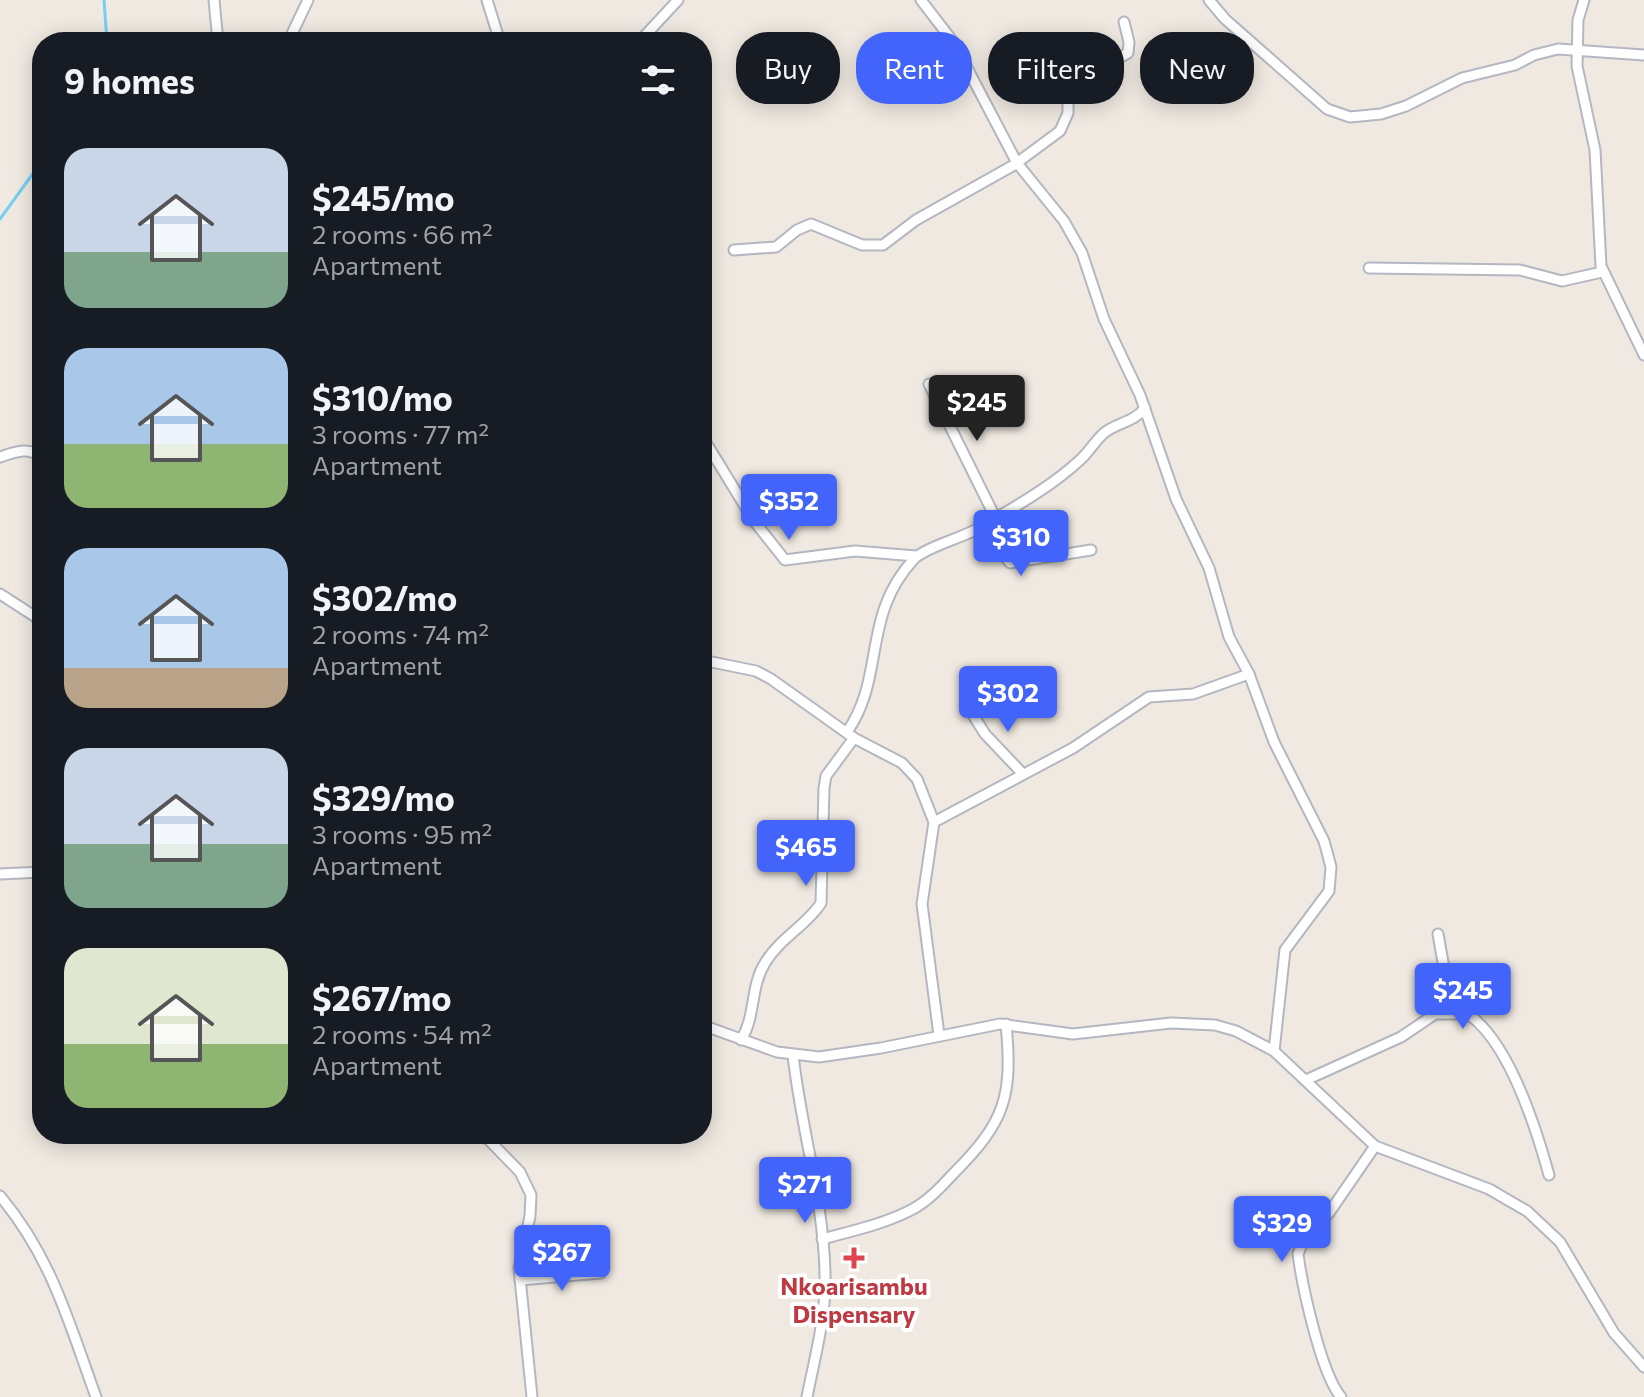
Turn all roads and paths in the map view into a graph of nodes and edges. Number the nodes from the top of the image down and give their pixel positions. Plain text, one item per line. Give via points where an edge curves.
1 (214, 0) edge
2 (308, 0) edge
3 (487, 0) edge
4 (678, 0) edge
5 (921, 0) edge
6 (1209, 0) edge
7 (1584, 0) edge
8 (1124, 22) dead end
9 (217, 32) edge
10 (293, 32) edge
11 (497, 32) edge
12 (647, 32) edge
13 (1578, 48) junction
14 (1644, 55) edge
15 (1017, 163) junction
16 (734, 250) dead end
17 (1369, 268) dead end
18 (1602, 272) junction
19 (1644, 355) edge
20 (929, 384) dead end
21 (1145, 408) junction
22 (32, 451) edge
23 (712, 452) edge
24 (0, 457) edge
25 (995, 517) junction
26 (981, 527) junction
27 (1091, 550) dead end
28 (916, 556) junction
29 (0, 594) edge
30 (32, 615) edge
31 (712, 662) edge
32 (1249, 674) junction
33 (970, 710) dead end
34 (851, 735) junction
35 (1022, 773) junction
36 (934, 822) junction
37 (32, 872) edge
38 (0, 874) edge
39 (1438, 934) dead end
40 (1438, 1013) junction
41 (1006, 1024) junction
42 (712, 1029) edge
43 (939, 1035) junction
44 (741, 1040) junction
45 (1274, 1051) junction
46 (793, 1055) junction
47 (1306, 1080) junction
48 (493, 1144) edge
49 (1375, 1146) junction
50 (1549, 1175) dead end
51 (0, 1196) edge
52 (822, 1239) junction
53 (601, 1273) dead end
54 (520, 1280) junction
55 (1644, 1367) edge
56 (96, 1397) edge
57 (532, 1397) edge
58 (807, 1397) edge
59 (1341, 1397) edge

1 - 9 street
2 - 10 street
3 - 11 street
4 - 12 street
5 - 15 street via 954,43
6 - 13 street via 1327,109 1350,117 1381,114 1462,78 1546,52
7 - 13 street
8 - 15 street via 1128,53 1068,87 1063,128
13 - 14 street
13 - 18 street via 1578,77 1594,141
15 - 16 street via 916,220 883,245 862,245 811,224 776,247
15 - 21 street via 1064,221 1082,253 1104,319
17 - 18 street via 1520,270 1562,281
18 - 19 street
20 - 25 street
21 - 25 street via 1102,435 1079,462
21 - 32 street via 1176,499 1209,568 1223,623
22 - 24 street
23 - 28 street via 785,560 855,551
25 - 26 street
26 - 27 street via 1010,563
26 - 28 street
28 - 34 street via 880,615 865,700
29 - 30 street
31 - 34 street via 756,671
32 - 35 street via 1193,694 1149,697 1073,748
32 - 45 street via 1274,742 1318,825 1331,867 1329,891 1285,950
33 - 35 street
34 - 36 street via 910,770
34 - 44 street via 826,776 821,903 766,961
35 - 36 street
36 - 43 street via 922,904
37 - 38 street
39 - 40 street via 1450,1002
40 - 47 street via 1401,1037
40 - 50 street via 1472,1016 1497,1049 1528,1106
41 - 43 street
41 - 45 street via 1073,1034 1171,1023 1215,1025 1253,1037
41 - 52 street via 1006,1095 985,1140 914,1209
42 - 44 street
43 - 46 street via 845,1055
44 - 46 street
45 - 47 street
46 - 52 street
47 - 49 street
48 - 54 street via 520,1172 531,1195
49 - 55 street via 1489,1189 1527,1211 1560,1242 1614,1333
49 - 59 street via 1298,1254 1325,1365
51 - 56 street via 52,1274
52 - 58 street via 823,1321
53 - 54 street
54 - 57 street

